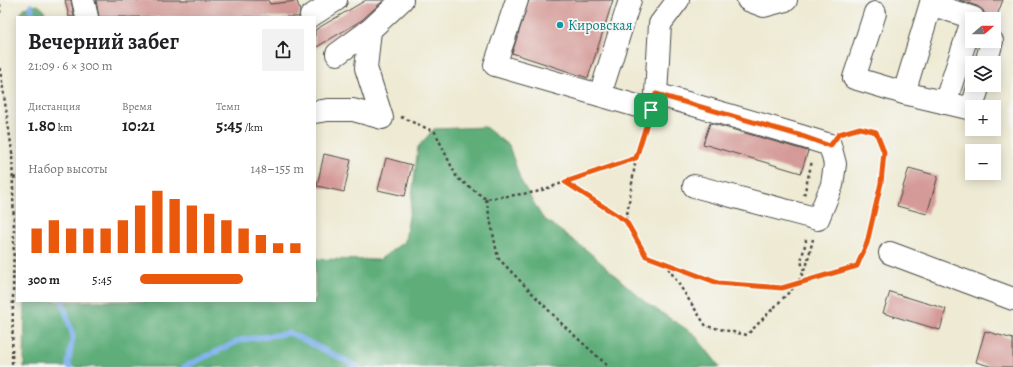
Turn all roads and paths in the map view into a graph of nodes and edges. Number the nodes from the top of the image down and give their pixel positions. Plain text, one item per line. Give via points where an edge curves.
1 (83, 0) edge
2 (336, 0) edge
3 (402, 0) edge
4 (518, 0) edge
5 (630, 0) edge
6 (678, 0) edge
7 (748, 0) edge
8 (781, 1) edge
9 (932, 2) edge
10 (0, 4) edge
11 (875, 13) dead end
12 (965, 15) edge
13 (0, 16) edge
14 (87, 16) edge
15 (311, 16) dead end
16 (370, 30) junction
17 (965, 42) edge
18 (337, 54) dead end
19 (0, 68) edge
20 (904, 93) junction
21 (600, 96) junction
22 (945, 103) junction
23 (378, 106) junction
24 (965, 107) edge
25 (651, 110) joint
26 (316, 112) edge
27 (830, 146) junction
28 (636, 158) junction
29 (16, 177) edge
30 (13, 178) junction
31 (565, 182) junction
32 (694, 186) dead end
33 (486, 199) junction
34 (818, 219) junction
35 (626, 221) junction
36 (867, 243) junction
37 (890, 253) joint
38 (665, 263) junction
39 (798, 283) junction
40 (1013, 299) edge
41 (12, 367) edge
42 (609, 367) edge

1 - 14 street
2 - 15 street
3 - 16 street
4 - 21 street via 495,65
5 - 21 street
6 - 27 street via 660,24 656,94
7 - 8 street via 764,6
9 - 12 street
9 - 20 street
10 - 13 path
11 - 20 street via 854,78
16 - 18 street
16 - 23 street via 366,68
17 - 22 street
19 - 30 path via 12,151
20 - 22 street
21 - 25 street
22 - 24 street
23 - 26 street via 382,118 353,110
23 - 33 path via 435,132 458,178
25 - 28 path
27 - 34 street via 835,164 832,185
27 - 36 path via 839,134 860,128 876,132 884,152 881,183
28 - 31 path
28 - 35 path
29 - 30 path
30 - 41 path
31 - 33 path via 536,192
31 - 35 path
32 - 34 street
33 - 42 path via 498,258 563,325
34 - 39 path via 807,264
35 - 38 path via 646,256
36 - 37 path
36 - 39 path via 857,266
37 - 40 street
38 - 39 path via 718,283 782,288
38 - 39 path via 706,326 748,336

